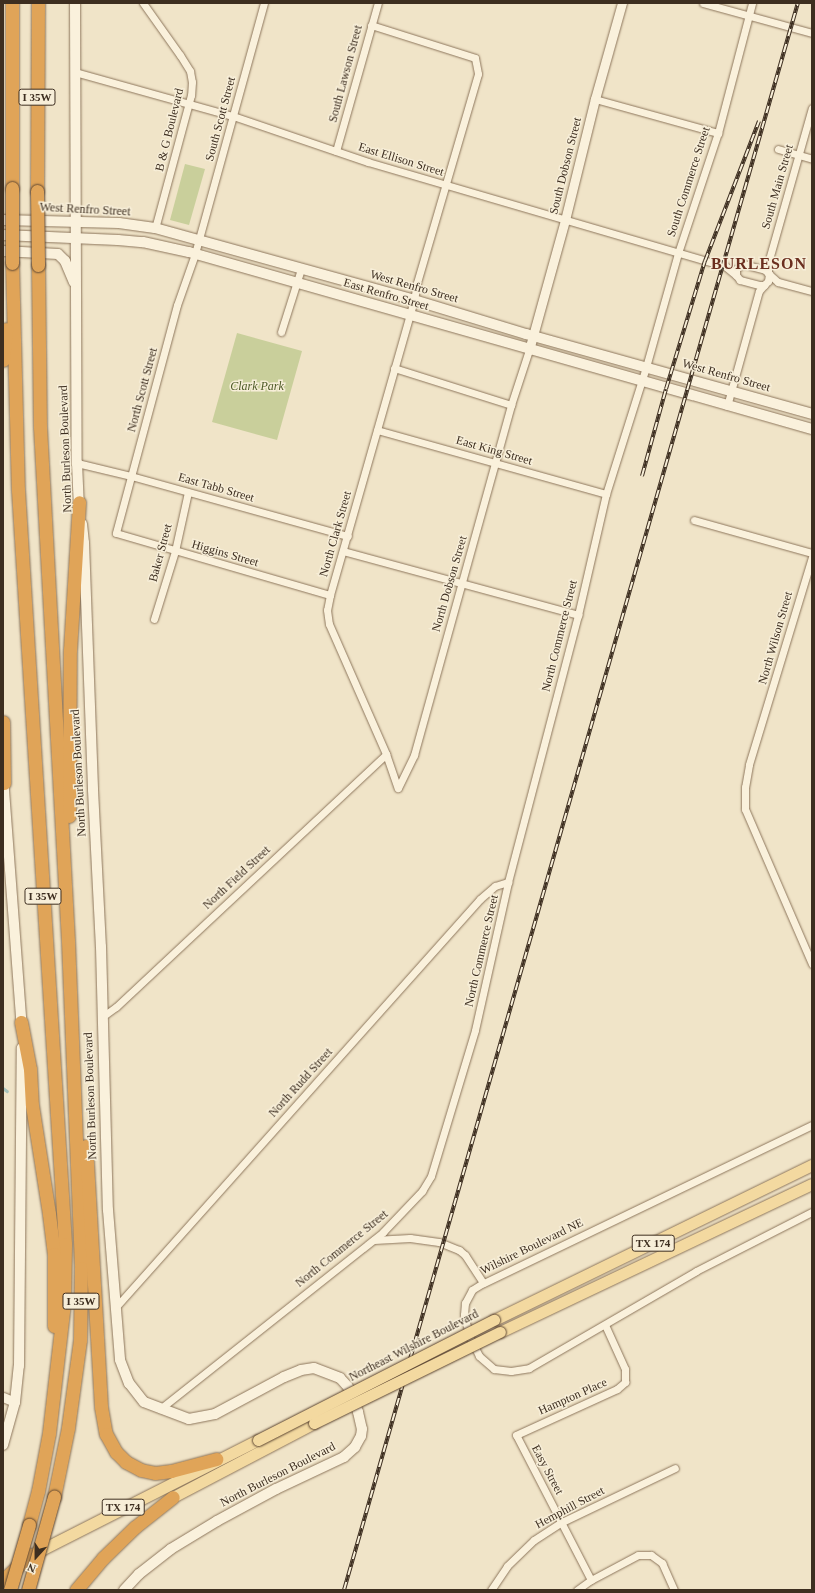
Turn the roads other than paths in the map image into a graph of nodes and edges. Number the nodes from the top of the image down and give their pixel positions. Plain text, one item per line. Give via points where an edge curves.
1 (12, 3) edge
2 (38, 3) edge
3 (75, 3) edge
4 (142, 3) edge
5 (264, 3) edge
6 (378, 3) edge
7 (622, 3) edge
8 (703, 3) edge
9 (752, 3) edge
10 (748, 16) junction
11 (371, 25) junction
12 (812, 33) edge
13 (75, 72) junction
14 (595, 99) junction
15 (189, 104) junction
16 (812, 108) edge
17 (233, 116) junction
18 (718, 133) junction
19 (778, 149) dead end
20 (336, 151) junction
21 (799, 155) junction
22 (812, 159) edge
23 (445, 185) junction
24 (3, 220) edge
25 (565, 220) junction
26 (76, 222) junction
27 (155, 228) junction
28 (3, 235) edge
29 (76, 238) junction
30 (198, 240) junction
31 (3, 251) edge
32 (678, 253) junction
33 (195, 254) junction
34 (12, 263) junction
35 (740, 265) junction
36 (723, 266) junction
37 (301, 269) junction
38 (768, 273) junction
39 (736, 275) junction
40 (778, 282) junction
41 (297, 283) junction
42 (766, 284) junction
43 (76, 287) junction
44 (812, 291) edge
45 (414, 300) junction
46 (409, 315) junction
47 (281, 332) dead end
48 (534, 336) junction
49 (529, 350) junction
50 (3, 360) edge
51 (646, 367) junction
52 (394, 368) junction
53 (640, 381) junction
54 (731, 391) junction
55 (511, 405) junction
56 (727, 406) junction
57 (812, 414) edge
58 (812, 429) edge
59 (377, 430) junction
60 (77, 463) junction
61 (495, 463) junction
62 (131, 476) junction
63 (188, 492) junction
64 (606, 494) junction
65 (79, 502) junction
66 (694, 520) dead end
67 (116, 533) joint
68 (348, 536) junction
69 (175, 551) junction
70 (343, 551) junction
71 (812, 554) edge
72 (812, 557) edge
73 (462, 583) junction
74 (330, 595) junction
75 (578, 615) junction
76 (154, 619) dead end
77 (3, 722) edge
78 (386, 754) junction
79 (3, 780) edge
80 (508, 882) junction
81 (68, 941) junction
82 (812, 964) edge
83 (102, 1017) junction
84 (22, 1022) junction
85 (76, 1104) junction
86 (812, 1125) edge
87 (812, 1165) edge
88 (812, 1184) edge
89 (812, 1212) edge
90 (372, 1240) junction
91 (483, 1283) junction
92 (116, 1308) junction
93 (605, 1325) junction
94 (3, 1397) edge
95 (14, 1402) junction
96 (160, 1409) junction
97 (52, 1410) junction
98 (516, 1434) joint
99 (3, 1445) edge
100 (216, 1459) junction
101 (676, 1468) dead end
102 (173, 1497) joint
103 (562, 1522) junction
104 (30, 1555) junction
105 (3, 1572) edge
106 (3, 1580) edge
107 (591, 1580) junction
108 (10, 1590) edge
109 (28, 1590) edge
110 (76, 1590) edge
111 (124, 1590) edge
112 (491, 1590) edge
113 (578, 1590) edge
114 (674, 1590) edge

1 - 34 highway, I 35W, bridge
2 - 81 highway, I 35W, bridge via 40,427
3 - 13 main road, North Burleson Boulevard
4 - 15 street, B & G Boulevard via 190,71 192,89
5 - 17 street, South Scott Street
6 - 11 street, South Lawson Street
7 - 14 street, South Dobson Street
8 - 10 street
9 - 10 street, South Commerce Street
10 - 12 street
10 - 18 street, South Commerce Street
11 - 20 street, South Lawson Street
11 - 23 street, North Clark Street via 475,58 478,74
13 - 15 street, East Ellison Street
13 - 26 main road, North Burleson Boulevard
14 - 18 street
14 - 25 street, South Dobson Street
15 - 17 street, East Ellison Street
15 - 27 street, B & G Boulevard
16 - 21 street, South Main Street
17 - 20 street, East Ellison Street
17 - 30 street, South Scott Street
18 - 32 street, South Commerce Street
19 - 21 street
20 - 23 street, East Ellison Street
21 - 22 street
21 - 38 street, South Main Street via 768,263
23 - 25 street, East Ellison Street
23 - 45 street, North Clark Street
24 - 26 main road, West Renfro Street
25 - 32 street, East Ellison Street
25 - 48 street, South Dobson Street
26 - 27 main road, West Renfro Street via 119,223
26 - 29 main road, North Burleson Boulevard
27 - 30 main road, West Renfro Street
28 - 29 main road
29 - 33 main road, East Renfro Street via 143,242
29 - 43 main road, North Burleson Boulevard
30 - 33 street, South Scott Street
30 - 37 main road, West Renfro Street
31 - 43 main road via 58,254 65,261
32 - 36 street, East Ellison Street
32 - 51 street, South Commerce Street
33 - 41 main road, East Renfro Street
33 - 62 street, North Scott Street via 177,305
34 - 50 highway
34 - 97 highway, I 35W via 18,490 64,1244 64,1303
35 - 36 street, East Ellison Street
35 - 38 street, East Ellison Street via 746,264
35 - 39 street via 736,269
36 - 39 street, East Ellison Street
37 - 41 street
37 - 45 main road, West Renfro Street
38 - 40 street, East Ellison Street
38 - 42 street via 769,279
39 - 42 street, East Ellison Street via 742,281
40 - 42 street, East Ellison Street
40 - 44 street
41 - 46 main road, East Renfro Street
41 - 47 street
42 - 54 street via 759,292
43 - 60 main road, North Burleson Boulevard
45 - 46 street, North Clark Street
45 - 48 main road, West Renfro Street
46 - 49 main road, East Renfro Street
46 - 52 street, North Clark Street
48 - 49 street, South Dobson Street
48 - 51 main road, West Renfro Street
49 - 53 main road, East Renfro Street
49 - 55 street, North Dobson Street
51 - 53 street, South Commerce Street
51 - 54 main road, West Renfro Street
52 - 55 street
52 - 59 street, North Clark Street
53 - 56 main road, East Renfro Street
53 - 64 street, North Commerce Street
54 - 56 street
54 - 57 main road, West Renfro Street
55 - 61 street, North Dobson Street
56 - 58 main road
59 - 61 street, East King Street
59 - 68 street, North Clark Street
60 - 62 street, East Tabb Street
60 - 65 main road, North Burleson Boulevard
61 - 64 street, East King Street
61 - 73 street, North Dobson Street
62 - 63 street, East Tabb Street
62 - 67 street, North Scott Street
63 - 68 street, East Tabb Street
63 - 69 street, Baker Street
64 - 75 street, North Commerce Street
65 - 81 highway via 70,650 69,818 73,928
65 - 83 main road, North Burleson Boulevard via 84,543
66 - 71 street
67 - 69 street, Higgins Street
68 - 70 street, North Clark Street
69 - 74 street, Higgins Street
69 - 76 street, Baker Street
70 - 73 street
70 - 74 street, North Clark Street
72 - 82 street, North Wilson Street via 749,766 745,787 745,808
73 - 75 street
73 - 78 street, North Dobson Street via 414,755 398,788
74 - 78 street, North Clark Street via 327,610 329,624
75 - 80 street, North Commerce Street
77 - 79 highway
78 - 83 street, North Field Street via 116,1007
79 - 84 main road
80 - 90 street, North Commerce Street via 475,1030 431,1176 411,1204
80 - 92 street, North Rudd Street via 495,886 480,899
81 - 85 highway, I 35W
83 - 92 main road, North Burleson Boulevard via 108,1210
84 - 95 main road via 20,1321 19,1366
84 - 97 highway via 54,1254
85 - 100 highway via 83,1121 86,1144 101,1407 106,1434 116,1452 126,1462 141,1470 155,1473 171,1471
85 - 109 highway, I 35W, bridge via 81,1268 80,1340 68,1428 54,1497
86 - 91 street, Wilshire Boulevard NE
87 - 100 main road, Northeast Wilshire Boulevard / TX 174, bridge
88 - 102 main road, Northeast Wilshire Boulevard, bridge via 314,1423
89 - 93 street, Wilshire Boulevard NE via 696,1271
90 - 91 street via 410,1238 458,1250 465,1255
90 - 96 street, North Commerce Street
91 - 93 street, Wilshire Boulevard NE via 472,1290 465,1303 464,1315 470,1338 479,1356 494,1368 511,1371 529,1368
92 - 96 main road, North Burleson Boulevard via 120,1360 129,1383 144,1402
93 - 98 street, Hampton Place via 626,1369 625,1382 617,1389
94 - 95 street
95 - 99 main road
96 - 111 main road, North Burleson Boulevard via 189,1419 215,1414 284,1377 314,1368 340,1378 348,1388 361,1420 361,1436 355,1447 344,1456 276,1488 171,1549 139,1574
97 - 108 highway, I 35W, bridge via 38,1492
98 - 103 street, Easy Street
100 - 104 main road, Northeast Wilshire Boulevard / TX 174
101 - 103 street, Hemphill Street
102 - 110 highway via 136,1526 103,1558
103 - 107 street, Easy Street
103 - 112 street, Hemphill Street via 534,1540 507,1566
104 - 105 main road, Northeast Wilshire Boulevard
104 - 106 highway
107 - 113 street
107 - 114 street via 638,1555 651,1555 662,1563

